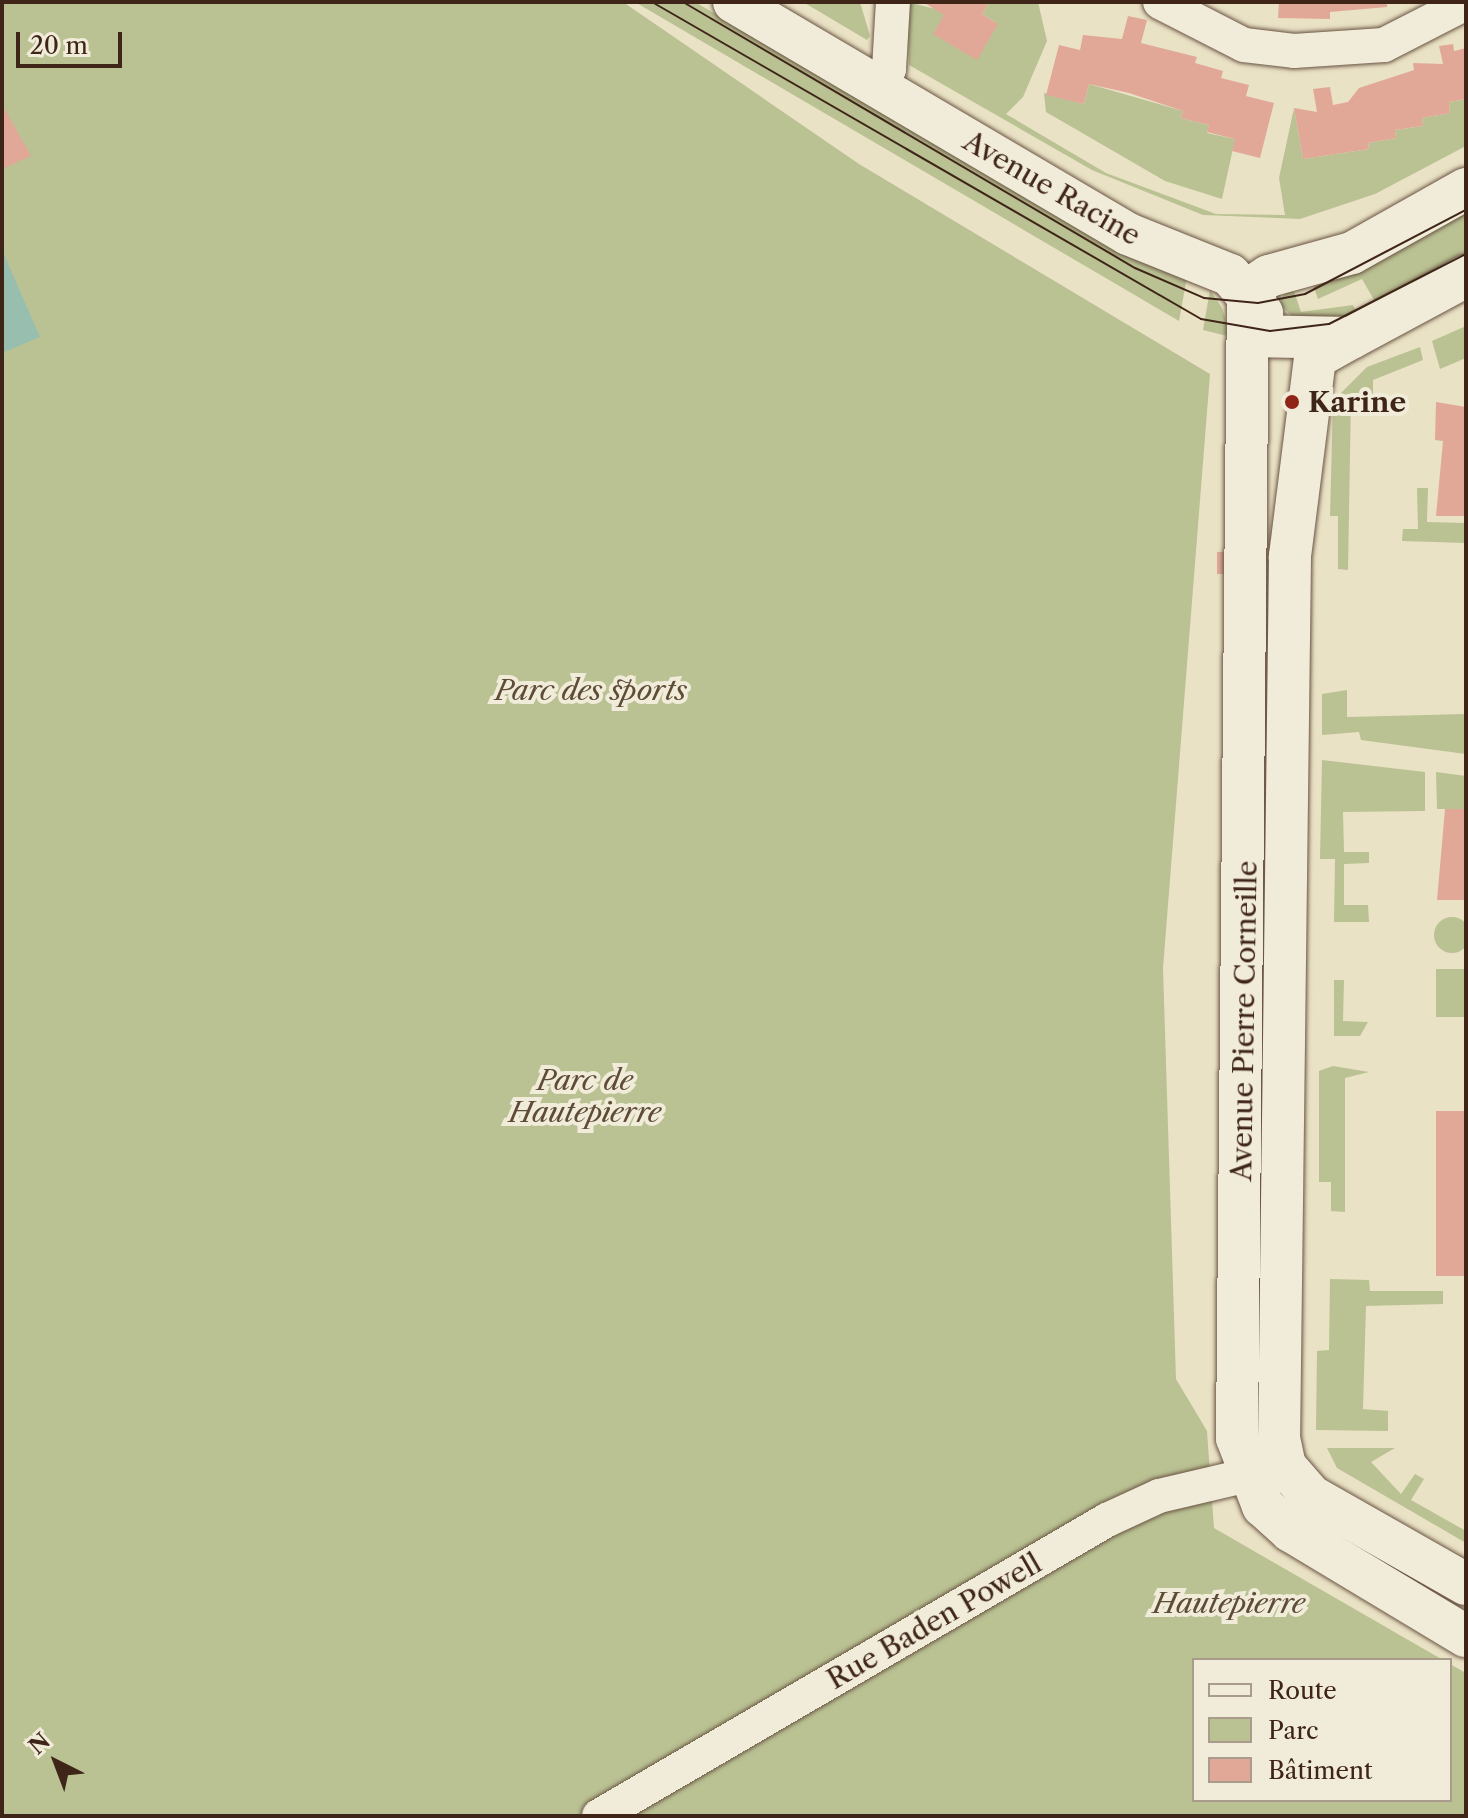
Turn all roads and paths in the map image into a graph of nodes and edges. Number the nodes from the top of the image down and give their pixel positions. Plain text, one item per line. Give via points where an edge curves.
1 (734, 2) edge
2 (893, 2) edge
3 (1160, 2) edge
4 (1466, 3) edge
5 (881, 88) junction
6 (1466, 189) edge
7 (1466, 276) edge
8 (1248, 290) junction
9 (1259, 338) junction
10 (1351, 338) junction
11 (1290, 556) junction
12 (1266, 1471) junction
13 (1466, 1584) edge
14 (1466, 1636) edge
15 (599, 1816) edge

1 - 5 street, Avenue Racine
2 - 5 street
3 - 4 street via 1244,45 1294,51 1384,45
5 - 8 street, Avenue Racine via 1128,234 1208,263
6 - 8 street via 1352,253 1269,276
7 - 10 street
8 - 9 street, Avenue Pierre Corneille
9 - 10 street
9 - 11 street via 1270,501
9 - 12 street, Avenue Pierre Corneille via 1237,1438
10 - 11 street, Avenue Pierre Corneille via 1315,358
11 - 12 street, Avenue Pierre Corneille via 1279,1438
12 - 13 street, Avenue Pierre Corneille
12 - 14 street, Avenue Pierre Corneille via 1263,1506 1291,1531
12 - 15 street, Rue Baden Powell via 1159,1496 1107,1520

